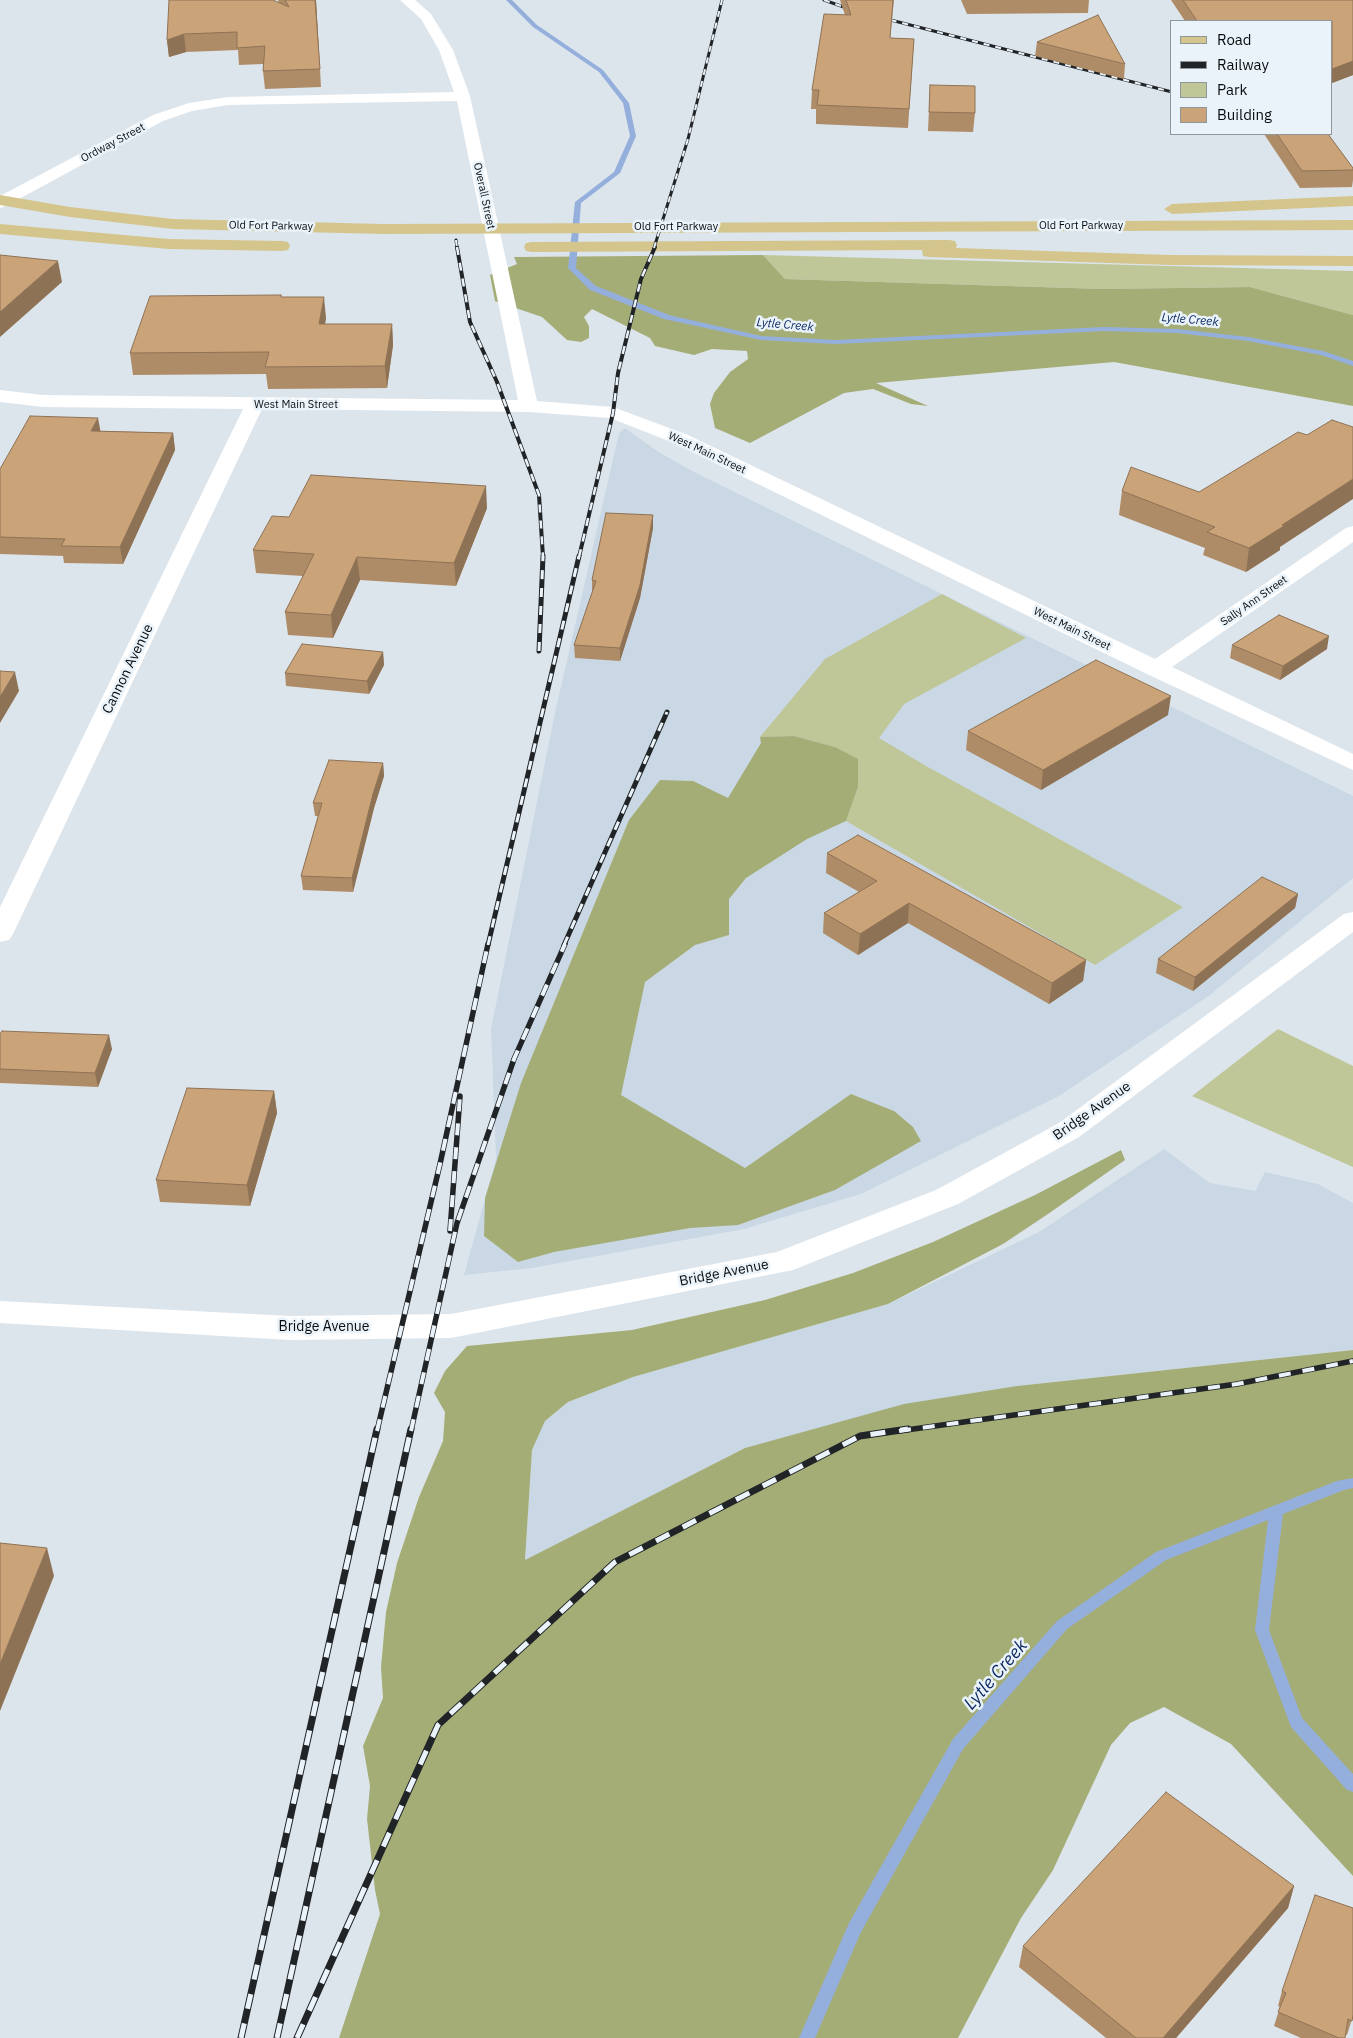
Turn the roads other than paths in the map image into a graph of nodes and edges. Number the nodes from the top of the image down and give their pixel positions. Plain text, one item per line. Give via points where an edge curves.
1 (408, 0) edge
2 (463, 96) junction
3 (1, 201) edge
4 (1353, 202) edge
5 (1353, 225) edge
6 (768, 227) junction
7 (0, 229) edge
8 (1353, 240) edge
9 (1185, 242) dead end
10 (1145, 243) dead end
11 (296, 246) dead end
12 (482, 247) dead end
13 (778, 247) junction
14 (1353, 261) edge
15 (0, 396) edge
16 (255, 404) junction
17 (528, 406) junction
18 (1353, 532) edge
19 (1155, 669) junction
20 (1353, 763) edge
21 (1353, 920) edge
22 (0, 934) edge
23 (0, 1312) edge

1 - 2 street, Overall Street via 426,17 446,50
2 - 3 street, Ordway Street via 228,101 189,107 158,118
2 - 17 street, Overall Street
3 - 6 main road, Old Fort Parkway via 173,224 384,229
4 - 6 main road via 1280,202
5 - 6 main road, Old Fort Parkway
7 - 11 main road, Old Fort Parkway via 169,244
8 - 9 main road
10 - 13 main road, Old Fort Parkway
12 - 13 main road, Old Fort Parkway
13 - 14 main road via 1170,260
15 - 16 street, West Main Street via 43,400
16 - 17 street, West Main Street
16 - 22 street, Cannon Avenue
17 - 19 street, West Main Street via 613,413 681,440
18 - 19 street, Sally Ann Street
19 - 20 street, West Main Street
21 - 23 street, Bridge Avenue via 1069,1130 947,1197 782,1262 451,1326 290,1328

